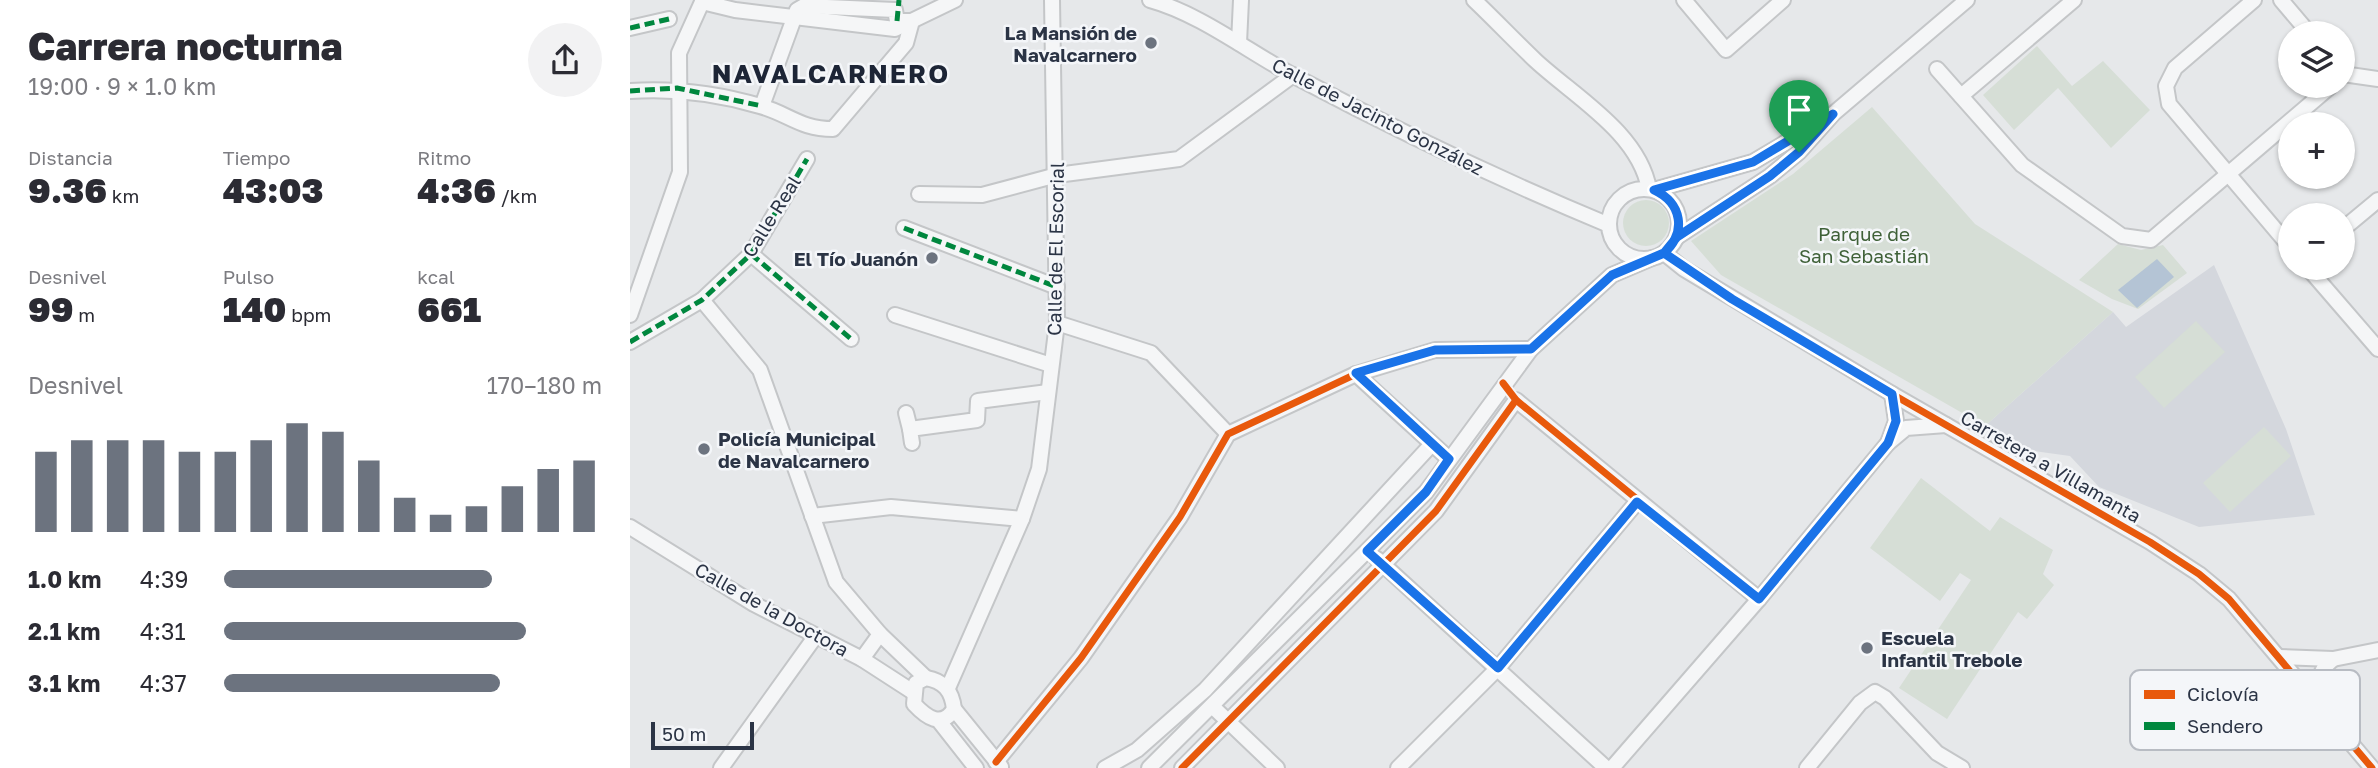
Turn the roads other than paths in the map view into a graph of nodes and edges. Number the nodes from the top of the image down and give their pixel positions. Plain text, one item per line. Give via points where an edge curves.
1 (899, 0) edge
2 (955, 0) edge
3 (1052, 0) edge
4 (1150, 0) edge
5 (1241, 0) edge
6 (1474, 0) edge
7 (1684, 0) edge
8 (1783, 0) edge
9 (1967, 0) edge
10 (2074, 0) edge
11 (2254, 0) edge
12 (2281, 0) edge
13 (703, 1) edge
14 (796, 17) junction
15 (669, 19) dead end
16 (904, 21) junction
17 (2299, 21) edge
18 (630, 28) edge
19 (1239, 43) junction
20 (1937, 69) dead end
21 (1293, 75) junction
22 (2355, 76) edge
23 (2378, 79) edge
24 (677, 88) junction
25 (630, 90) edge
26 (1961, 96) junction
27 (2318, 98) edge
28 (762, 106) junction
29 (1833, 114) junction
30 (807, 159) dead end
31 (1057, 175) junction
32 (2228, 176) junction
33 (1652, 189) junction
34 (919, 194) dead end
35 (2378, 200) edge
36 (2355, 219) edge
37 (1609, 225) junction
38 (904, 228) dead end
39 (2278, 233) edge
40 (1677, 237) junction
41 (1618, 247) junction
42 (751, 254) junction
43 (1658, 256) junction
44 (1612, 275) junction
45 (636, 277) edge
46 (2318, 280) edge
47 (1057, 287) junction
48 (702, 300) junction
49 (630, 314) edge
50 (895, 315) dead end
51 (1057, 323) junction
52 (851, 339) dead end
53 (630, 342) edge
54 (1531, 349) junction
55 (2378, 349) edge
56 (1051, 365) junction
57 (1356, 373) junction
58 (1048, 392) junction
59 (1892, 394) junction
60 (906, 413) dead end
61 (1948, 425) junction
62 (1228, 434) junction
63 (1888, 443) junction
64 (1432, 444) junction
65 (1449, 459) junction
66 (1637, 502) junction
67 (812, 516) junction
68 (1021, 519) junction
69 (630, 527) edge
70 (1367, 551) junction
71 (1328, 559) junction
72 (1382, 564) junction
73 (1344, 574) junction
74 (1759, 599) junction
75 (1289, 601) junction
76 (1304, 615) junction
77 (880, 634) junction
78 (815, 637) junction
79 (2378, 650) edge
80 (2279, 657) junction
81 (1235, 658) junction
82 (862, 659) junction
83 (2333, 659) junction
84 (1498, 668) junction
85 (2291, 670) edge
86 (2320, 670) edge
87 (1248, 671) junction
88 (926, 678) junction
89 (948, 688) junction
90 (913, 692) junction
91 (1212, 706) junction
92 (954, 709) junction
93 (939, 721) junction
94 (1230, 722) junction
95 (1137, 750) junction
96 (2358, 750) edge
97 (999, 765) edge
98 (1148, 766) edge
99 (721, 768) edge
100 (976, 768) edge
101 (1105, 768) edge
102 (1182, 768) edge
103 (1276, 768) edge
104 (1398, 768) edge
105 (1606, 768) edge
106 (1612, 768) edge
107 (1807, 768) edge
108 (1962, 768) edge
109 (2372, 768) edge

1 - 16 street
2 - 16 street
3 - 31 street, Calle de El Escorial
4 - 19 street, Calle de Jacinto González
5 - 19 street
6 - 33 street via 1614,130 1640,161
7 - 8 street via 1726,50
9 - 29 street
10 - 26 street
11 - 32 street via 2175,68 2166,86 2169,104
12 - 17 street
13 - 14 street
13 - 24 street via 679,53
14 - 16 street via 804,6 895,10
14 - 28 street
15 - 18 street
16 - 28 street via 906,43 833,129 811,129
19 - 21 street, Calle de Jacinto González
20 - 26 street
21 - 31 street via 1179,159
21 - 37 street, Calle de Jacinto González via 1512,183
22 - 23 street
24 - 25 street
24 - 28 street
24 - 45 street via 680,172
26 - 32 street via 2022,165 2122,236 2151,240
27 - 32 street
29 - 33 street via 1753,162
29 - 40 street via 1770,176
30 - 42 street, Calle Real
31 - 34 street via 982,195
31 - 47 street, Calle de El Escorial
32 - 39 street
33 - 37 street via 1622,196
33 - 40 street via 1673,203 1680,226
35 - 36 street
37 - 41 street
38 - 47 street
40 - 43 street
41 - 43 street via 1628,255
41 - 44 street
42 - 48 street, Calle Real
42 - 52 street
43 - 44 street
43 - 59 street, Carretera a Villamanta
44 - 54 street
45 - 49 street
46 - 55 street
47 - 51 street, Calle de El Escorial
48 - 53 street, Calle Real
48 - 67 street via 760,370
50 - 56 street
51 - 56 street, Calle de El Escorial
51 - 62 street via 1151,353
54 - 57 street via 1435,350
54 - 65 street
56 - 58 street, Calle de El Escorial
57 - 62 street
57 - 64 street
58 - 60 street via 978,401 977,420 911,436
58 - 68 street, Calle de El Escorial via 1039,469
59 - 61 street, Carretera a Villamanta
59 - 63 street via 1896,421
61 - 63 street via 1906,428
61 - 80 street, Carretera a Villamanta via 2199,574 2229,599
62 - 97 street via 1165,539
63 - 74 street
64 - 65 street
64 - 71 street
65 - 70 street via 1426,492
66 - 72 street via 1516,400 1436,511
66 - 74 street
66 - 84 street
67 - 68 street via 891,507
67 - 77 street via 836,582
68 - 89 street, Calle de El Escorial
69 - 78 street, Calle de la Doctora
70 - 72 street
70 - 73 street
71 - 73 street
71 - 75 street
72 - 84 street
72 - 94 street
73 - 76 street
74 - 106 street
75 - 76 street
75 - 81 street
76 - 87 street
77 - 82 street
77 - 88 street
78 - 82 street, Calle de la Doctora
78 - 99 street
79 - 83 street
80 - 83 street
80 - 85 street, Carretera a Villamanta
81 - 87 street
81 - 95 street
82 - 90 street, Calle de la Doctora
83 - 86 street
84 - 104 street
84 - 105 street
87 - 91 street
88 - 89 street
88 - 90 street via 916,683
89 - 92 street
90 - 93 street via 920,711
91 - 94 street
91 - 98 street
92 - 93 street
92 - 97 street
93 - 100 street
94 - 102 street
94 - 103 street
95 - 98 street
95 - 101 street
96 - 109 street, Carretera a Villamanta
107 - 108 street via 1870,693 1878,692 1937,753

